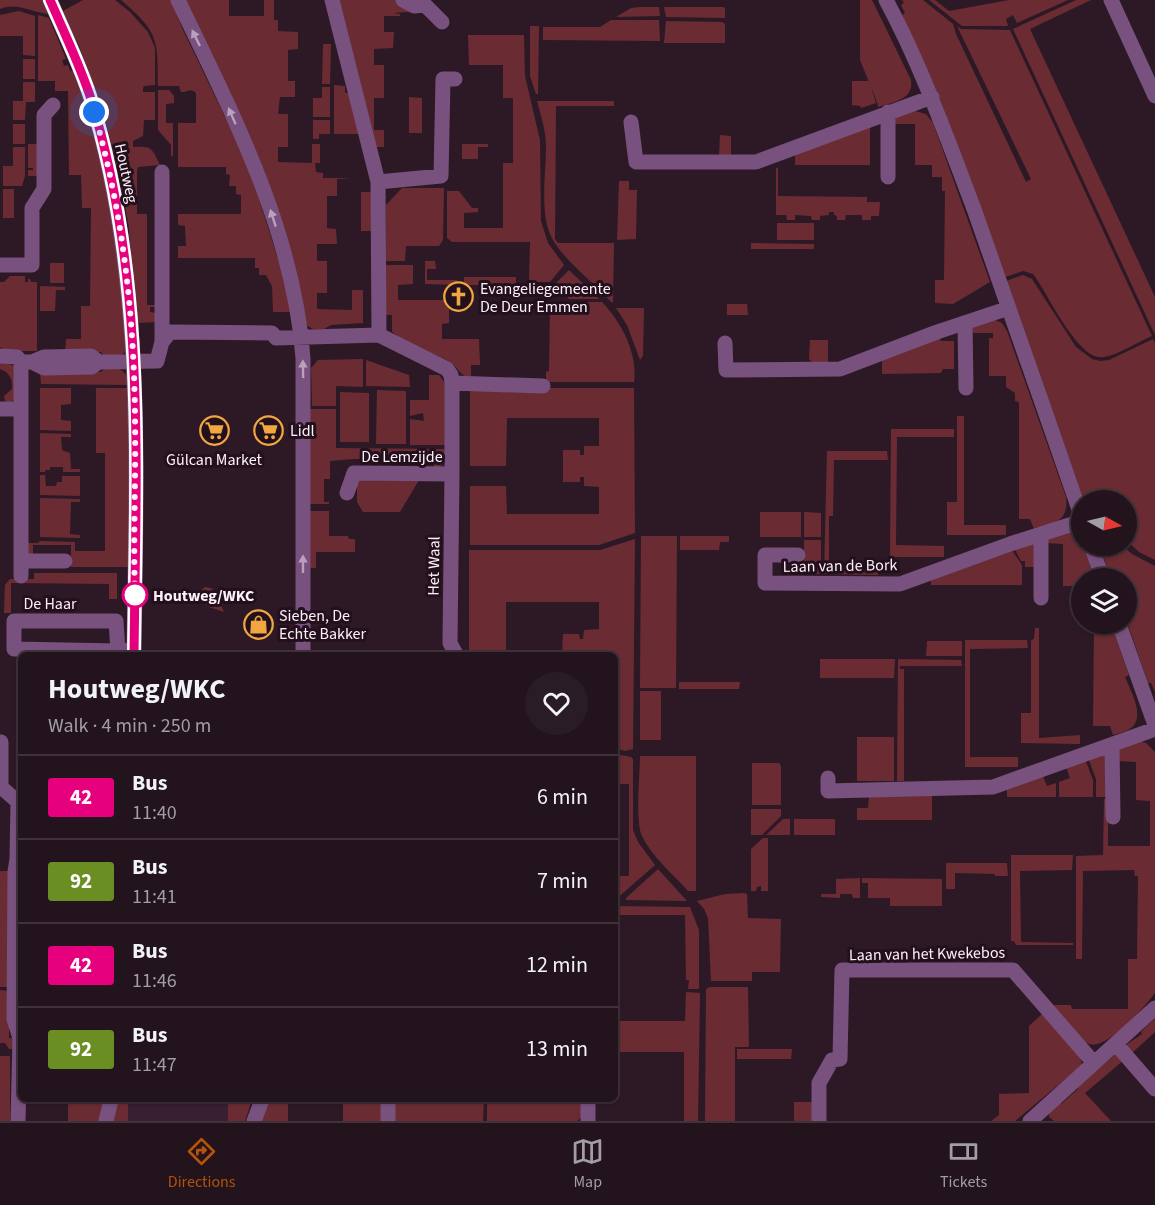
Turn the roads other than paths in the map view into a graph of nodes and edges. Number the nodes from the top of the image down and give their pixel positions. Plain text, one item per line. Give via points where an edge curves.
1 (50, 0) edge
2 (178, 0) edge
3 (332, 0) edge
4 (403, 0) edge
5 (885, 0) edge
6 (1111, 0) edge
7 (428, 3) edge
8 (442, 22) dead end
9 (455, 79) dead end
10 (1155, 96) edge
11 (932, 97) junction
12 (53, 105) dead end
13 (888, 112) junction
14 (631, 122) dead end
15 (162, 172) dead end
16 (888, 177) dead end
17 (378, 182) junction
18 (0, 264) edge
19 (1009, 308) junction
20 (965, 322) junction
21 (379, 335) junction
22 (301, 337) junction
23 (162, 342) junction
24 (724, 343) dead end
25 (0, 356) edge
26 (27, 362) junction
27 (133, 362) junction
28 (452, 383) junction
29 (543, 386) dead end
30 (966, 388) dead end
31 (0, 409) edge
32 (21, 410) junction
33 (452, 474) junction
34 (1072, 490) edge
35 (347, 493) dead end
36 (1071, 524) edge
37 (1041, 534) junction
38 (798, 555) dead end
39 (65, 561) dead end
40 (1041, 597) dead end
41 (1122, 634) edge
42 (118, 651) junction
43 (126, 652) edge
44 (134, 652) edge
45 (303, 652) edge
46 (455, 652) edge
47 (1155, 727) edge
48 (1, 742) edge
49 (1112, 745) junction
50 (828, 778) dead end
51 (18, 802) edge
52 (1113, 817) dead end
53 (18, 862) edge
54 (1155, 1008) edge
55 (18, 1032) edge
56 (1116, 1044) junction
57 (1094, 1063) junction
58 (1155, 1089) edge
59 (18, 1102) edge
60 (111, 1102) edge
61 (261, 1102) edge
62 (388, 1102) edge
63 (588, 1102) edge
64 (1039, 1118) edge
65 (18, 1121) edge
66 (106, 1121) edge
67 (254, 1121) edge
68 (388, 1121) edge
69 (588, 1121) edge
70 (819, 1121) edge

1 - 27 street, Houtweg via 77,59 107,159 128,275
22 -> 2 street via 290,274 251,158
3 - 17 street
4 - 7 street via 414,6
5 - 11 street, Laan van de Bork
6 - 10 street
7 - 8 street
9 - 17 street via 443,79 441,176
11 - 13 street
11 - 19 street, Laan van de Bork
12 - 18 street via 44,115 44,189 32,208 32,265
13 - 14 street via 756,162 636,162
13 - 16 street
15 - 23 street, Houtweg
17 - 21 street
19 - 20 street
19 - 34 street, Laan van de Bork
20 - 24 street via 840,369 726,370
20 - 30 street
21 - 22 street
21 - 28 street via 447,369
22 - 23 street via 170,332
45 -> 22 street
23 - 27 street via 157,361
25 - 26 street
26 - 27 street via 44,357
26 - 32 street
27 - 44 street, Houtweg
28 - 29 street
28 - 33 street, De Lemzijde
31 - 32 street
32 - 39 street via 21,569
33 - 35 street, De Lemzijde via 354,473
33 - 46 street, Het Waal via 450,643
36 - 37 street, Laan van de Bork
37 - 38 street, Laan van de Bork via 900,584 765,583 765,555
37 - 40 street
41 - 47 street
42 - 42 street, De Haar via 116,621 14,621 14,649
42 - 43 street, De Haar
47 - 49 street
48 - 51 street via 1,787
49 - 50 street via 993,787 828,790
49 - 52 street
53 - 55 street via 14,1019
54 - 56 street
56 - 57 street
56 - 58 street
57 - 64 street
57 - 70 street, Laan van het Kwekebos via 1013,970 842,970 840,1059 832,1059 819,1083
59 - 65 street
60 - 66 street
61 - 67 street
62 - 68 street
63 - 69 street

